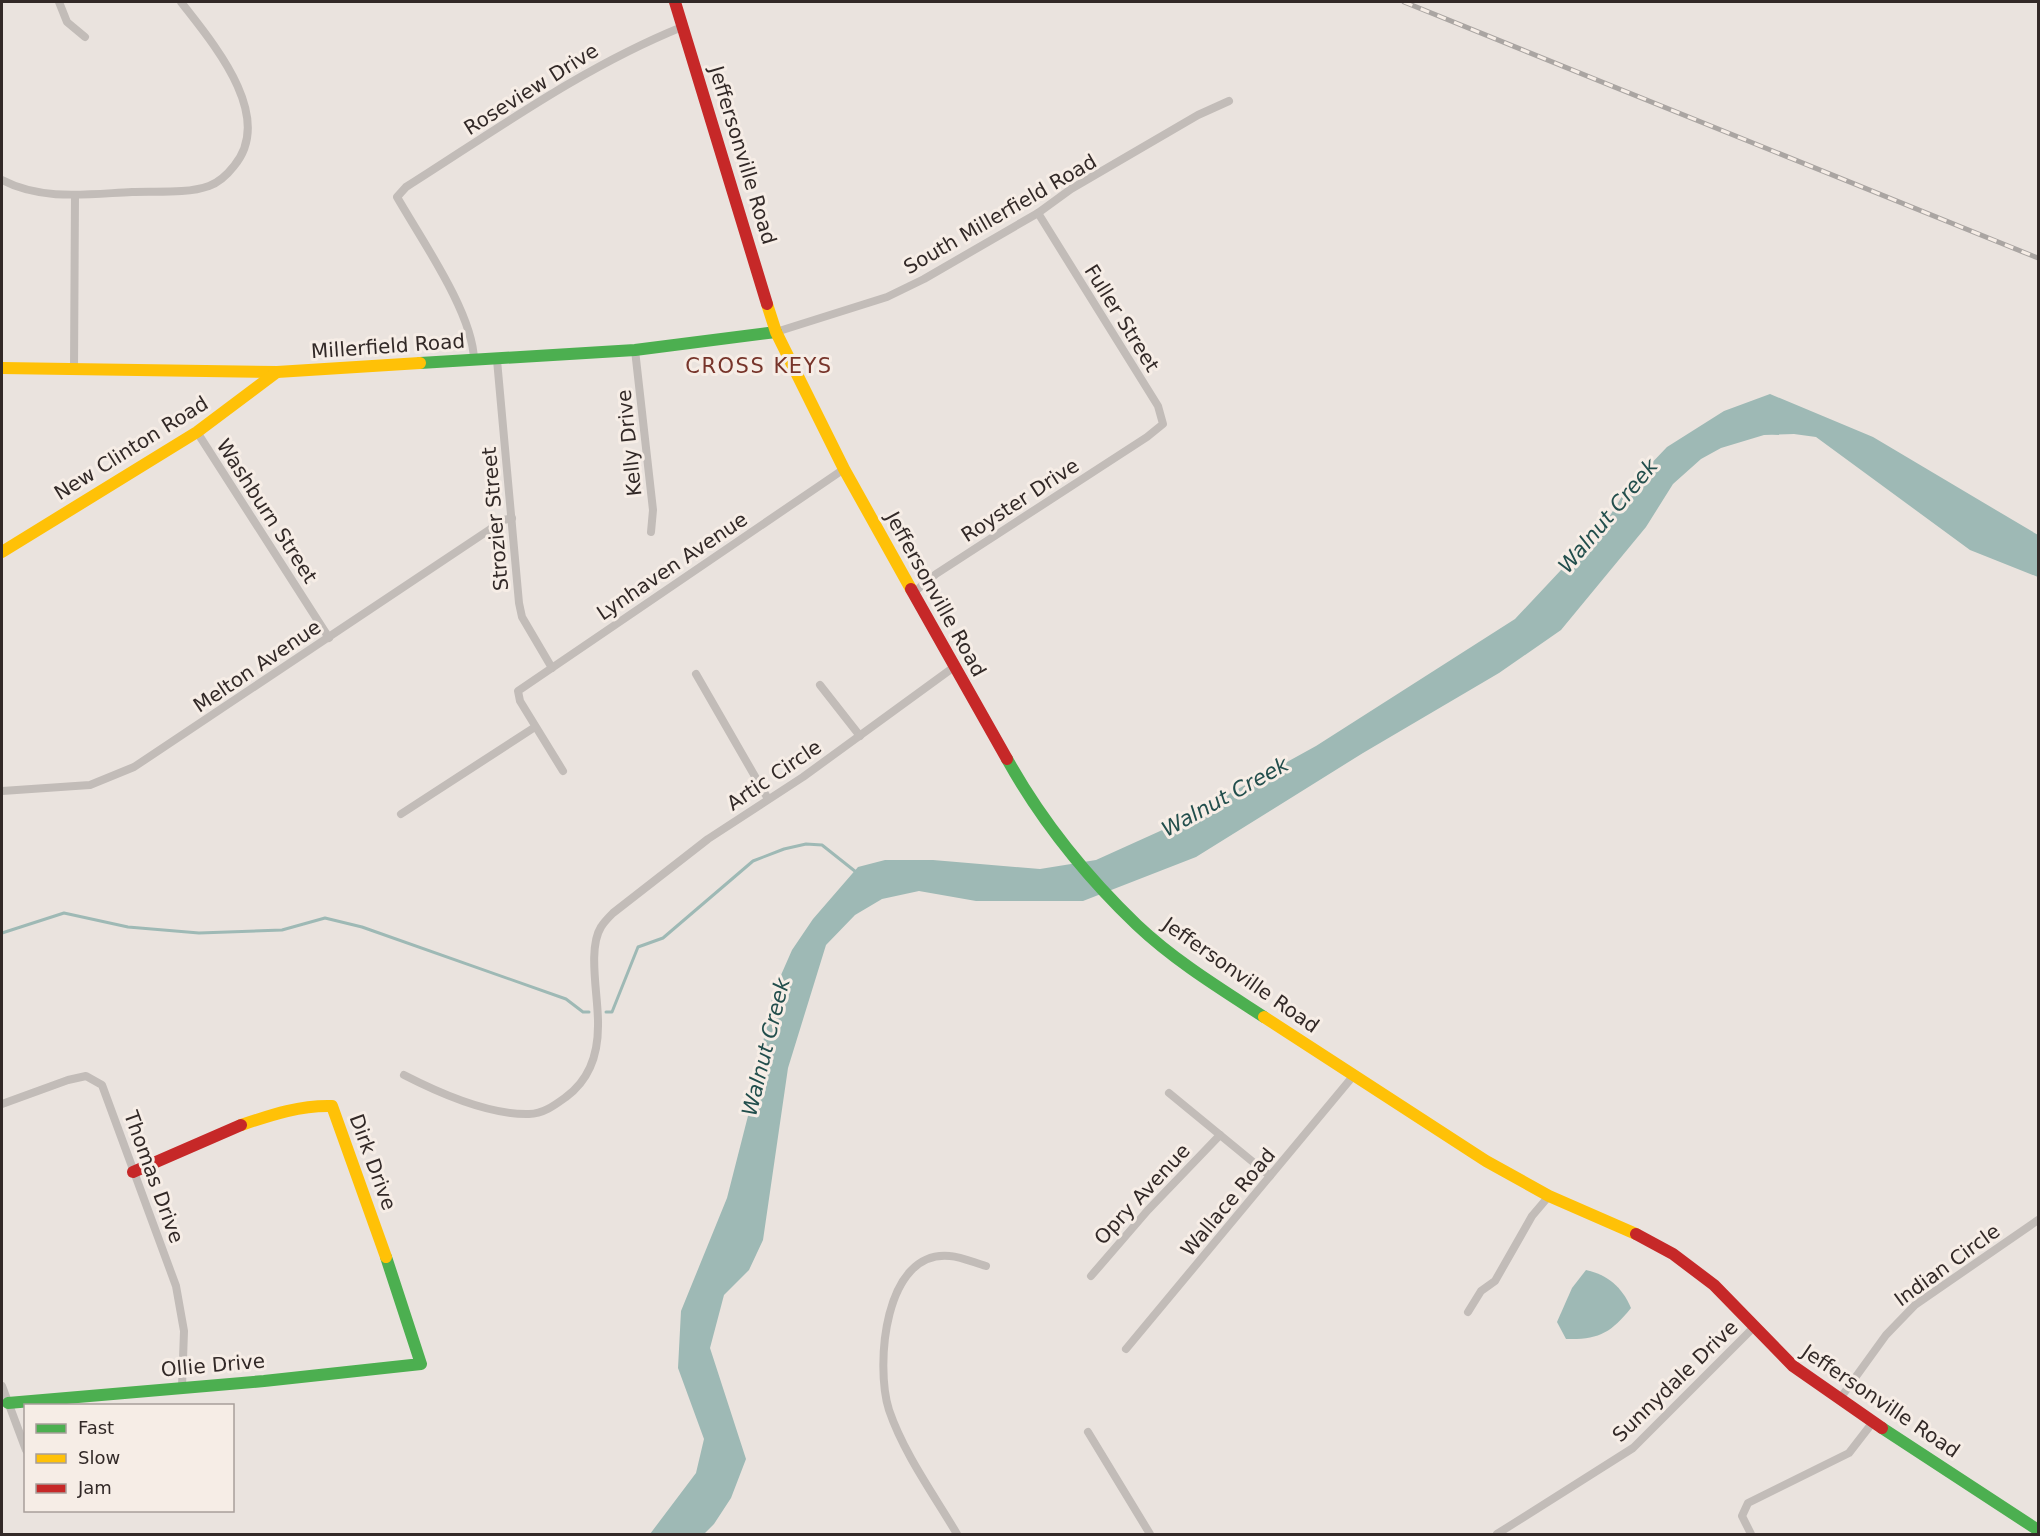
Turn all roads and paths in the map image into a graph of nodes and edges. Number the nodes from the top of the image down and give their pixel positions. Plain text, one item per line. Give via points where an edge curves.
1 (59, 2) edge
2 (181, 2) edge
3 (675, 2) edge
4 (682, 27) junction
5 (85, 37) dead end
6 (1229, 101) dead end
7 (2, 180) edge
8 (75, 195) junction
9 (1038, 213) junction
10 (776, 332) junction
11 (635, 350) junction
12 (474, 360) junction
13 (498, 360) junction
14 (2, 368) edge
15 (74, 370) junction
16 (278, 372) junction
17 (196, 432) junction
18 (1147, 437) joint
19 (844, 468) junction
20 (512, 518) junction
21 (651, 532) dead end
22 (2, 552) edge
23 (913, 593) junction
24 (329, 638) junction
25 (954, 667) junction
26 (552, 668) junction
27 (696, 674) dead end
28 (820, 684) dead end
29 (535, 727) junction
30 (860, 736) junction
31 (563, 771) dead end
32 (2, 791) edge
33 (768, 799) junction
34 (401, 814) dead end
35 (404, 1075) dead end
36 (1354, 1075) junction
37 (1169, 1093) dead end
38 (2, 1104) edge
39 (1220, 1135) junction
40 (133, 1172) junction
41 (1270, 1176) junction
42 (1549, 1196) junction
43 (2038, 1221) edge
44 (986, 1266) dead end
45 (1091, 1276) dead end
46 (1468, 1312) dead end
47 (1753, 1328) junction
48 (1126, 1349) dead end
49 (421, 1364) joint
50 (2, 1386) edge
51 (182, 1387) junction
52 (1839, 1400) junction
53 (8, 1403) junction
54 (1873, 1422) junction
55 (1088, 1432) dead end
56 (24, 1445) edge
57 (2038, 1530) edge
58 (957, 1534) edge
59 (1150, 1534) edge
60 (1497, 1534) edge
61 (1751, 1534) edge

1 - 5 street via 67,22
2 - 8 street via 213,43 246,107 247,141 240,159 226,176 201,188
3 - 4 street, Jeffersonville Road
4 - 10 street, Jeffersonville Road
4 - 12 street, Roseview Drive via 613,57 397,197 447,283 468,330
6 - 9 street, South Millerfield Road via 1071,189
7 - 8 street via 39,192
8 - 15 street
9 - 10 street, South Millerfield Road via 887,297
9 - 18 street, Fuller Street via 1161,413 1163,424
10 - 11 street, Millerfield Road
10 - 19 street, Jeffersonville Road
11 - 13 street, Millerfield Road
11 - 21 street, Kelly Drive via 651,489
12 - 13 street, Millerfield Road
12 - 16 street, Millerfield Road
13 - 20 street, Strozier Street
14 - 15 street, Millerfield Road
15 - 16 street, Millerfield Road
16 - 17 street, New Clinton Road
17 - 22 street, New Clinton Road
17 - 24 street, Washburn Street
18 - 23 street, Royster Drive via 936,573
19 - 23 street, Jeffersonville Road
19 - 26 street, Lynhaven Avenue
20 - 24 street, Melton Avenue via 504,519
20 - 26 street, Strozier Street via 516,588 522,617
23 - 25 street, Jeffersonville Road
24 - 32 street, Melton Avenue via 116,776 64,789
25 - 30 street, Artic Circle
25 - 36 street, Jeffersonville Road via 1041,813 1076,860 1133,921 1196,972
26 - 29 street, Lynhaven Avenue via 518,691
27 - 33 street
28 - 30 street
29 - 31 street
29 - 34 street
30 - 33 street, Artic Circle
33 - 35 street, Artic Circle via 708,839 613,913 601,927 595,940 595,1055 579,1087 549,1109 531,1114 506,1112 441,1094
36 - 41 street, Wallace Road
36 - 42 street, Jeffersonville Road via 1486,1161
37 - 39 street
38 - 40 street, Thomas Drive via 68,1080 86,1076 95,1079 106,1092
39 - 41 street
39 - 45 street, Opry Avenue
40 - 49 street, Dirk Drive via 265,1118 315,1104 332,1106
40 - 51 street, Thomas Drive via 176,1286 184,1331
41 - 48 street, Wallace Road
42 - 46 street via 1532,1216 1495,1281 1481,1291
42 - 47 street, Jeffersonville Road via 1625,1228 1673,1254 1714,1285
43 - 52 street, Indian Circle via 1900,1318
44 - 58 street via 949,1256 924,1262 898,1291 888,1314 882,1350 888,1408
47 - 52 street, Jeffersonville Road via 1793,1366
47 - 60 street, Sunnydale Drive via 1633,1448
49 - 51 street, Ollie Drive
50 - 53 street
51 - 53 street, Ollie Drive
52 - 54 street, Jeffersonville Road
53 - 56 street
54 - 57 street, Jeffersonville Road
54 - 61 street via 1849,1453 1748,1503 1742,1516
55 - 59 street

